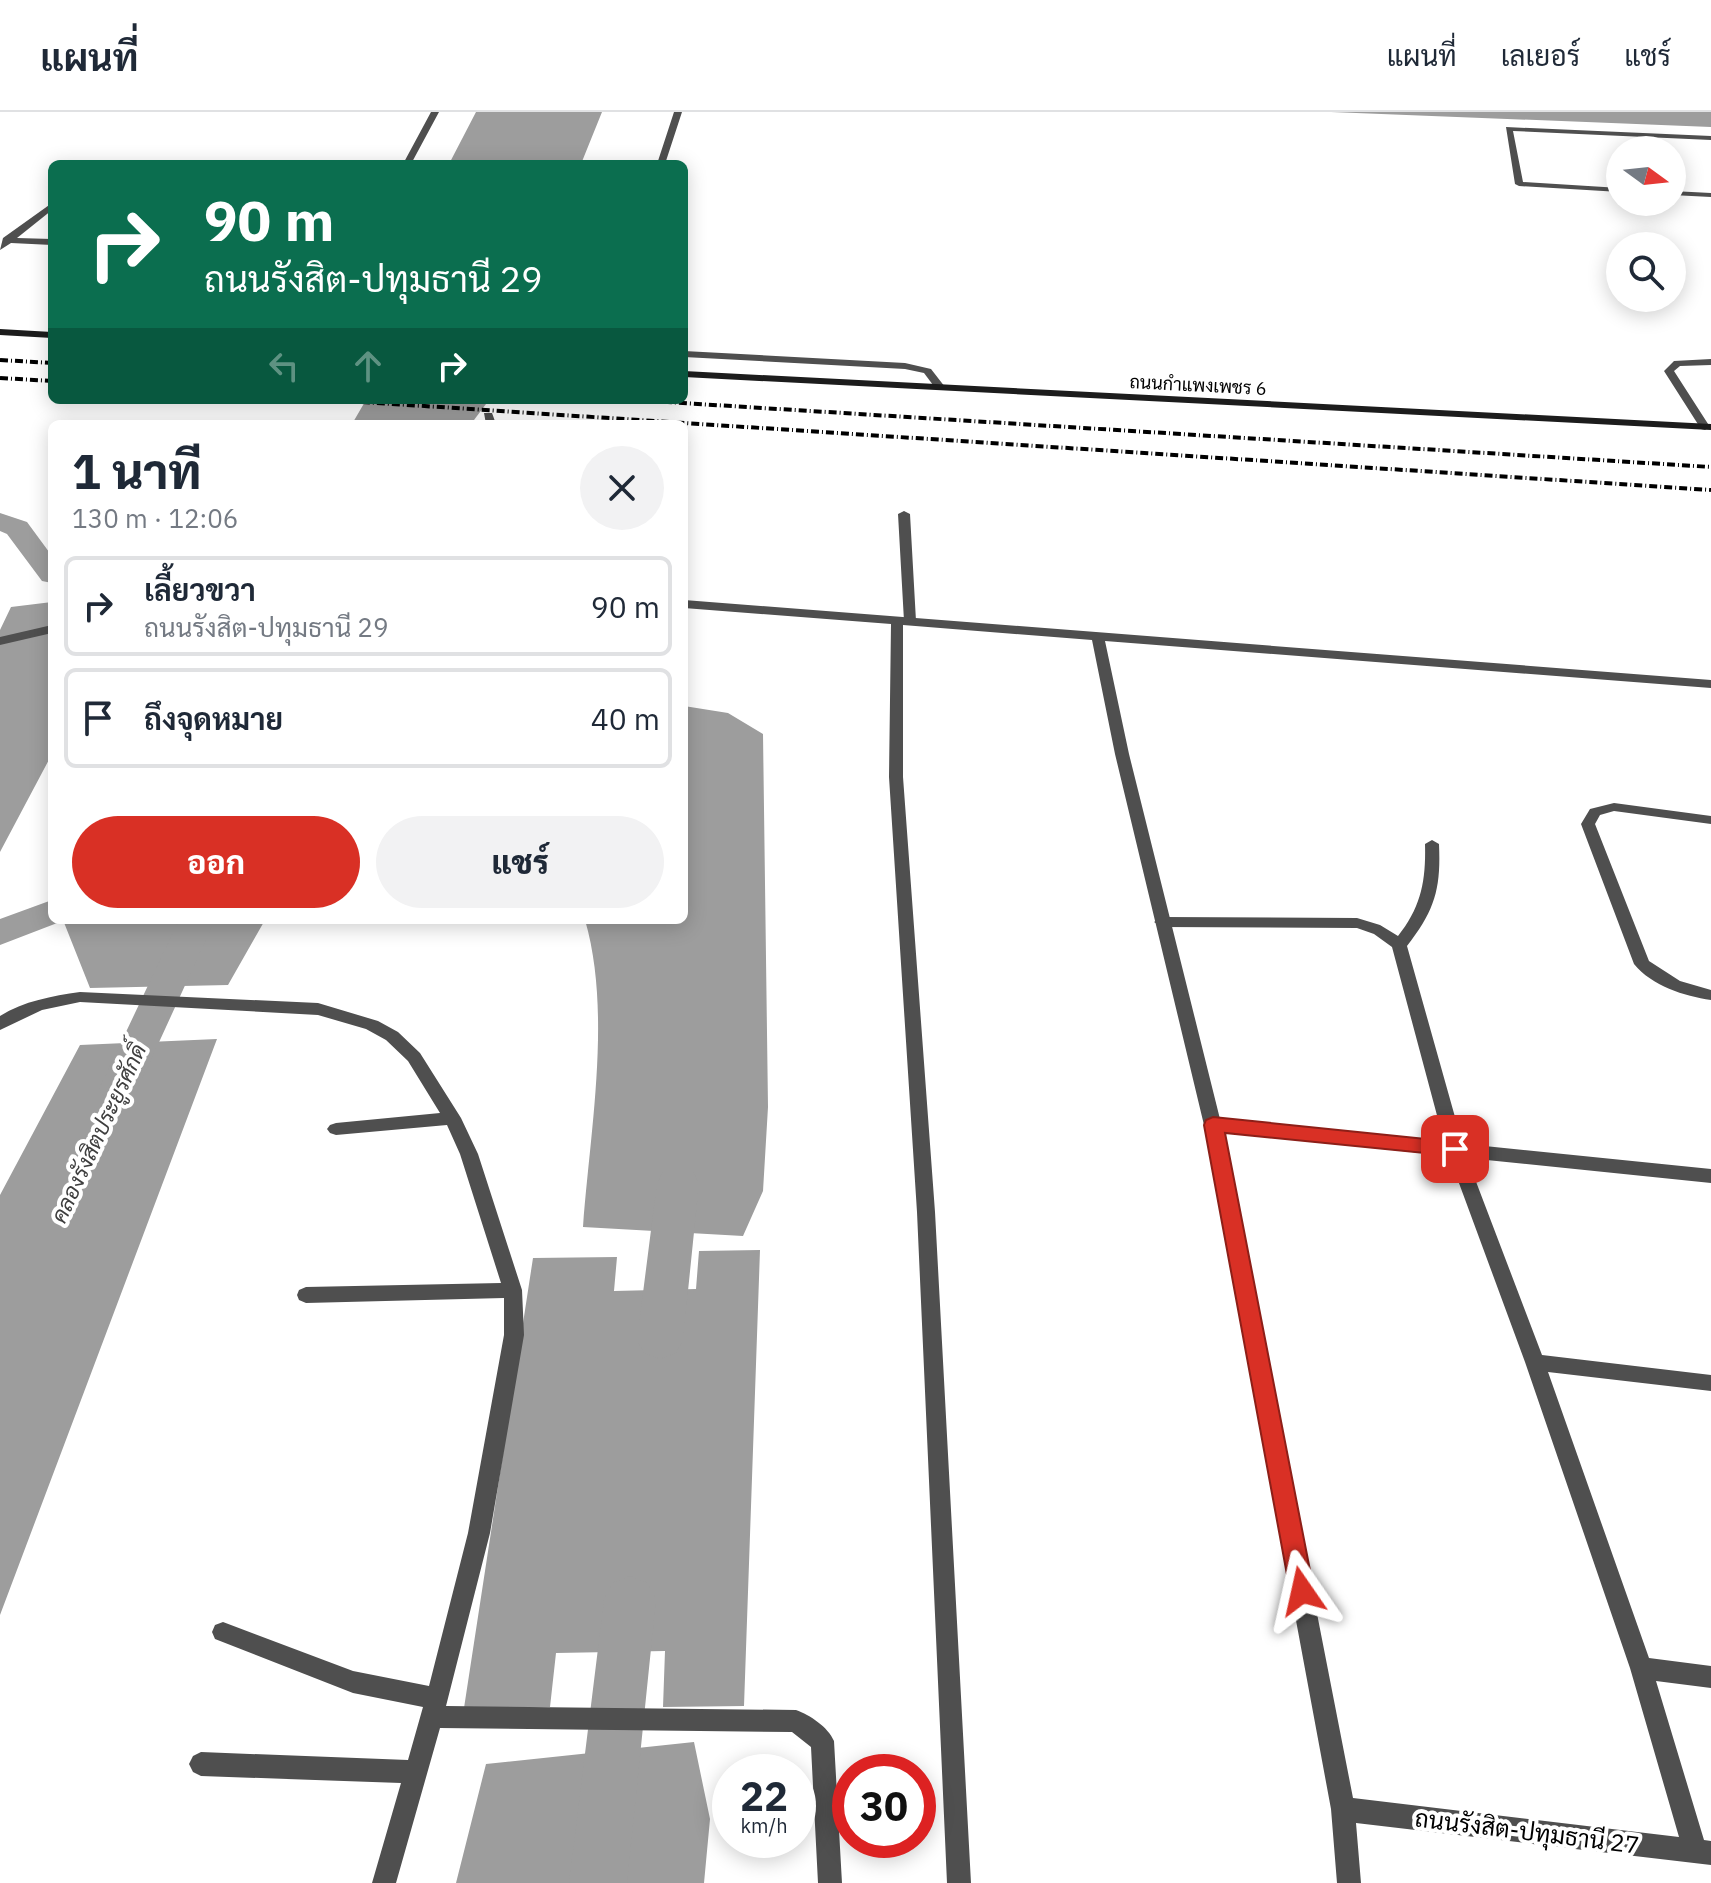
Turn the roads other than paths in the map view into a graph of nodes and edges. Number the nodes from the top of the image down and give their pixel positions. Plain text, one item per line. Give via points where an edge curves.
1 (435, 112) edge
2 (678, 112) edge
3 (1666, 136) edge
4 (1686, 137) edge
5 (1711, 138) edge
6 (409, 160) edge
7 (662, 160) edge
8 (1606, 189) edge
9 (1686, 194) edge
10 (1711, 195) edge
11 (48, 209) edge
12 (5, 240) edge
13 (48, 242) edge
14 (0, 247) edge
15 (0, 332) edge
16 (48, 335) edge
17 (688, 354) edge
18 (1711, 362) edge
19 (688, 374) edge
20 (940, 387) junction
21 (1708, 427) edge
22 (904, 514) dead end
23 (688, 604) edge
24 (903, 620) junction
25 (48, 630) edge
26 (1098, 636) junction
27 (0, 641) edge
28 (1711, 684) edge
29 (1711, 820) edge
30 (1432, 844) dead end
31 (1162, 922) junction
32 (1399, 945) junction
33 (1711, 995) edge
34 (0, 1024) edge
35 (452, 1118) junction
36 (1213, 1125) junction
37 (336, 1129) dead end
38 (1455, 1149) junction
39 (1711, 1176) edge
40 (513, 1290) junction
41 (306, 1295) dead end
42 (1535, 1362) junction
43 (1711, 1383) edge
44 (223, 1632) dead end
45 (1641, 1668) junction
46 (1711, 1677) edge
47 (435, 1708) junction
48 (201, 1764) dead end
49 (416, 1772) junction
50 (1343, 1809) junction
51 (1703, 1852) edge
52 (384, 1883) edge
53 (830, 1883) edge
54 (959, 1883) edge
55 (1349, 1883) edge

1 - 6 street
2 - 7 street
3 - 8 street via 1509,129 1519,184
4 - 5 street
9 - 10 street
11 - 12 street
12 - 13 street
12 - 14 street
15 - 16 main road
17 - 20 street via 905,366 927,371
18 - 21 street via 1677,363 1669,371
19 - 20 main road, ถนนกำแพงเพชร 6
20 - 21 main road, ถนนกำแพงเพชร 6
22 - 24 street
23 - 24 street
24 - 26 street
24 - 54 street via 898,824 926,1212
25 - 27 street
26 - 28 street
26 - 31 street
29 - 33 street via 1614,807 1595,812 1588,824 1642,964 1660,980
30 - 32 street via 1433,880 1426,912
31 - 32 street via 1357,923 1375,927
31 - 36 street
32 - 38 street
34 - 35 street via 42,1003 80,997 318,1009 392,1036 414,1057
35 - 37 street
35 - 40 street
36 - 38 street
36 - 50 street
38 - 39 street
38 - 42 street
40 - 41 street
40 - 47 street via 514,1335 479,1533
42 - 43 street
42 - 45 street
44 - 47 street
45 - 46 street
45 - 51 street
47 - 49 street
47 - 53 street via 524,1716 796,1721 822,1741
48 - 49 street
49 - 52 street
50 - 51 street, ถนนรังสิต-ปทุมธานี 27
50 - 55 street

